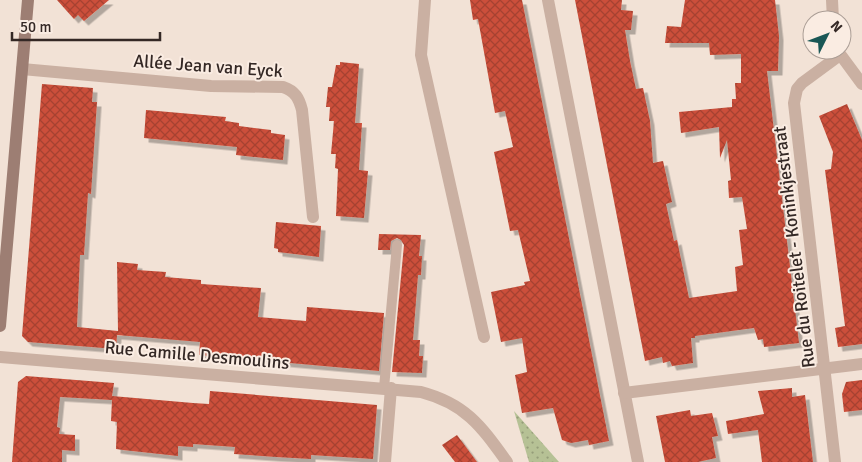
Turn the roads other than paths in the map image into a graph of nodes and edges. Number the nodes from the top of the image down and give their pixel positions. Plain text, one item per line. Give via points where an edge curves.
1 (28, 0) edge
2 (424, 0) edge
3 (548, 0) edge
4 (829, 60) edge
5 (845, 60) edge
6 (22, 69) junction
7 (862, 84) edge
8 (312, 217) dead end
9 (396, 246) dead end
10 (0, 326) edge
11 (484, 337) dead end
12 (0, 357) edge
13 (862, 364) edge
14 (826, 369) junction
15 (387, 388) junction
16 (624, 393) junction
17 (385, 462) edge
18 (507, 462) edge
19 (638, 462) edge
20 (836, 462) edge

1 - 6 street
2 - 11 street via 421,55
3 - 16 street
4 - 14 street, Rue du Roitelet - Koninkjestraat via 797,89 794,103
5 - 7 street
6 - 8 street, Allée Jean van Eyck via 292,90 299,98 302,110
6 - 10 street
9 - 15 lane
12 - 15 street, Rue Camille Desmoulins
13 - 14 street
14 - 16 street
14 - 20 street, Rue du Roitelet - Koninkjestraat
15 - 17 street
15 - 18 street, Rue Camille Desmoulins via 427,394 458,406 478,423
16 - 19 street

